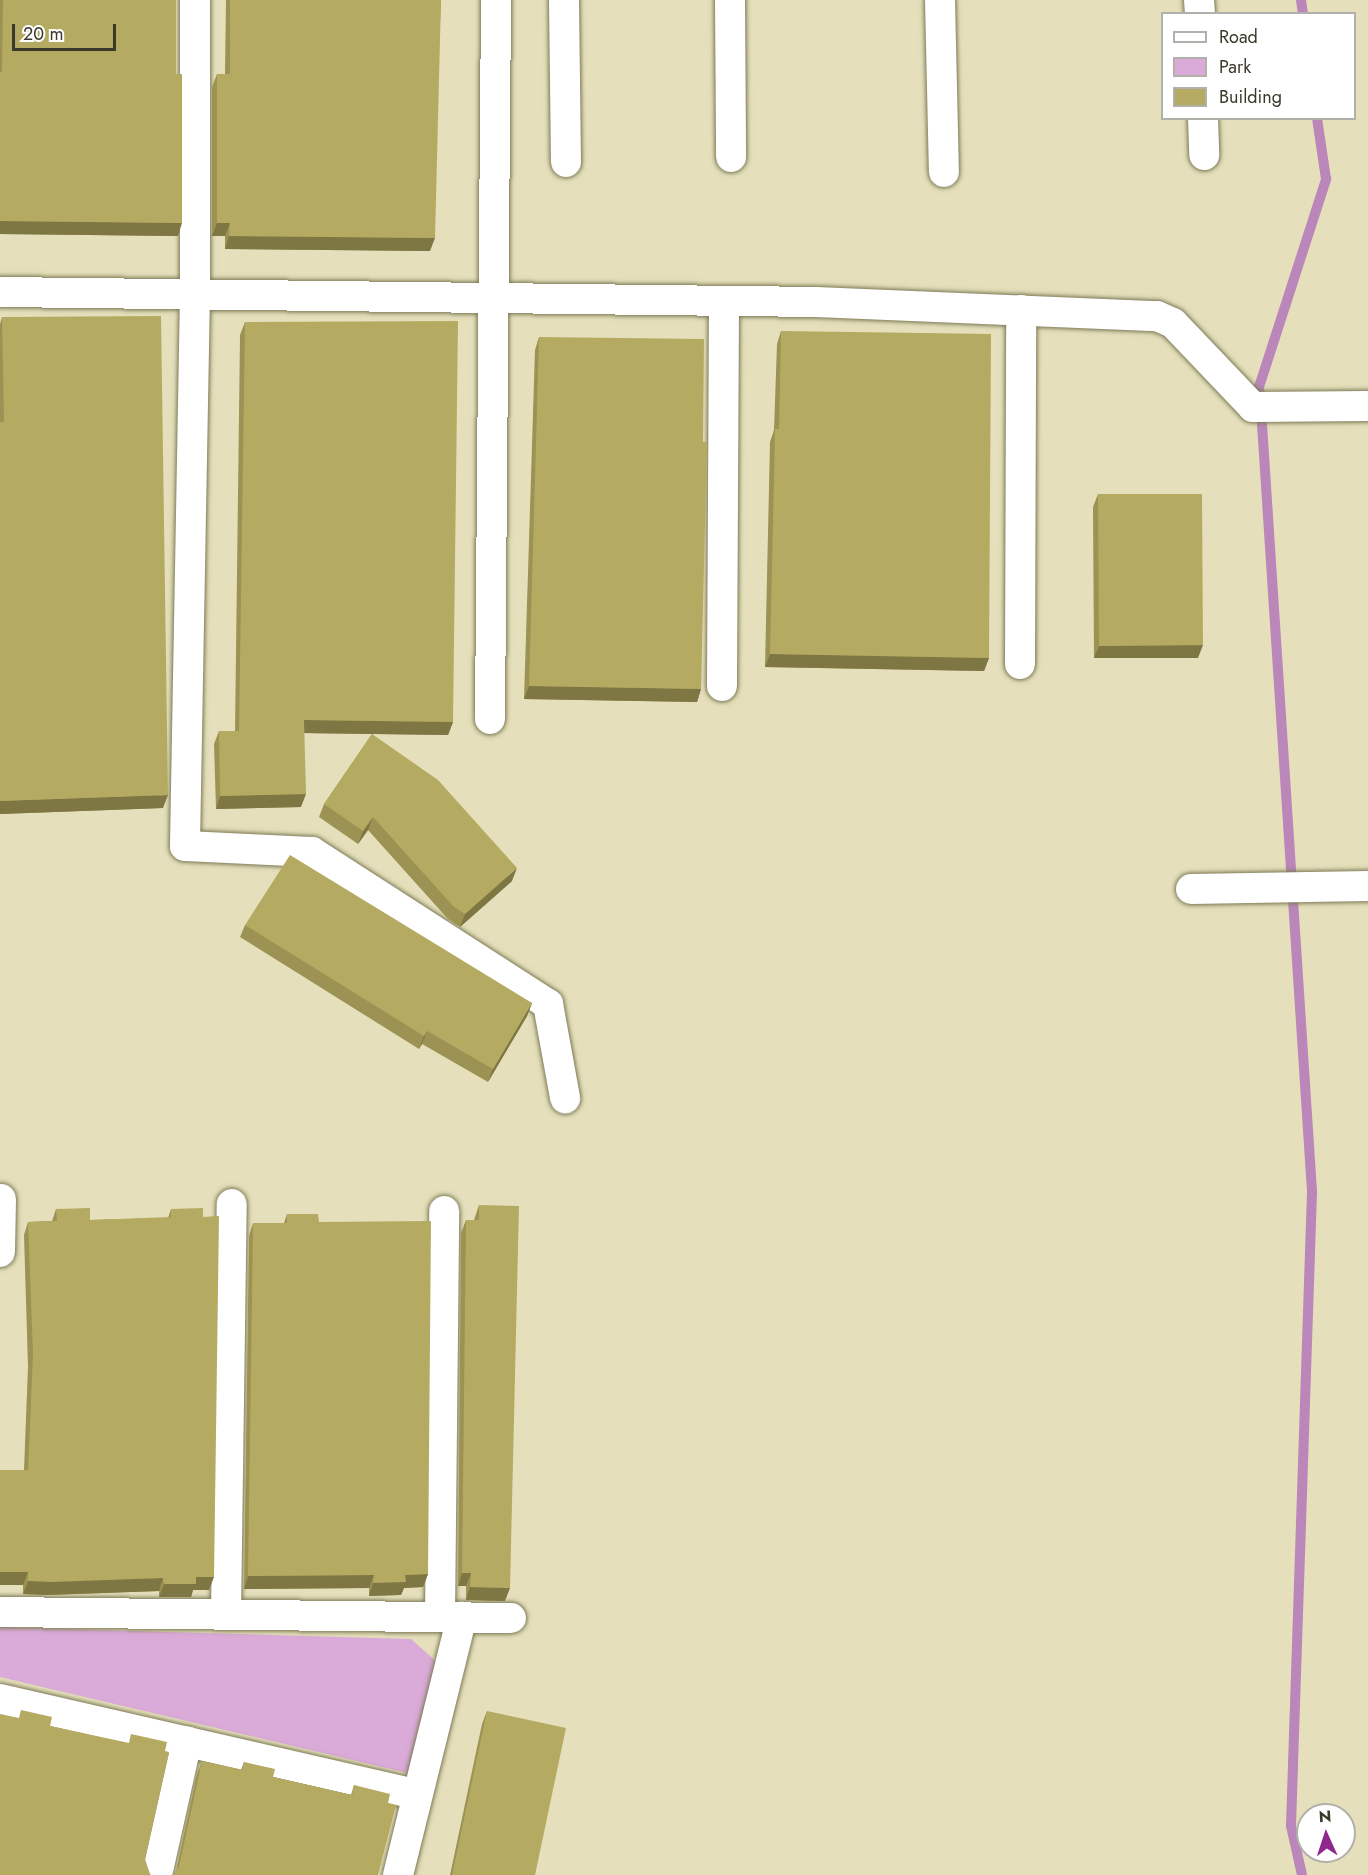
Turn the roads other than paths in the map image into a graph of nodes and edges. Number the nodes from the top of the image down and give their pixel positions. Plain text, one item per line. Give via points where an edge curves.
1 (195, 0) edge
2 (496, 0) edge
3 (564, 0) edge
4 (730, 0) edge
5 (940, 0) edge
6 (1203, 120) edge
7 (1204, 155) dead end
8 (731, 157) dead end
9 (567, 162) dead end
10 (944, 172) dead end
11 (0, 292) edge
12 (195, 293) junction
13 (496, 297) junction
14 (724, 301) junction
15 (1021, 310) junction
16 (1368, 406) edge
17 (1020, 664) dead end
18 (722, 686) dead end
19 (490, 719) dead end
20 (1368, 886) edge
21 (1191, 889) dead end
22 (565, 1098) dead end
23 (1, 1199) edge
24 (232, 1204) dead end
25 (444, 1211) dead end
26 (0, 1252) edge
27 (0, 1612) edge
28 (225, 1614) junction
29 (451, 1617) junction
30 (511, 1618) dead end
31 (0, 1699) edge
32 (188, 1741) junction
33 (416, 1794) junction
34 (157, 1875) edge
35 (399, 1875) edge

1 - 12 street
2 - 13 street
3 - 9 street
4 - 8 street
5 - 10 street
6 - 7 street
11 - 12 street
12 - 13 street
12 - 22 street via 185,846 312,852 548,1004
13 - 14 street
13 - 19 street
14 - 15 street
14 - 18 street
15 - 16 street via 1165,317 1253,407
15 - 17 street
20 - 21 street
23 - 26 street
24 - 28 street
25 - 29 street
27 - 28 street
28 - 29 street
29 - 30 street
29 - 33 street
31 - 32 street
32 - 33 street
32 - 34 street
33 - 35 street

